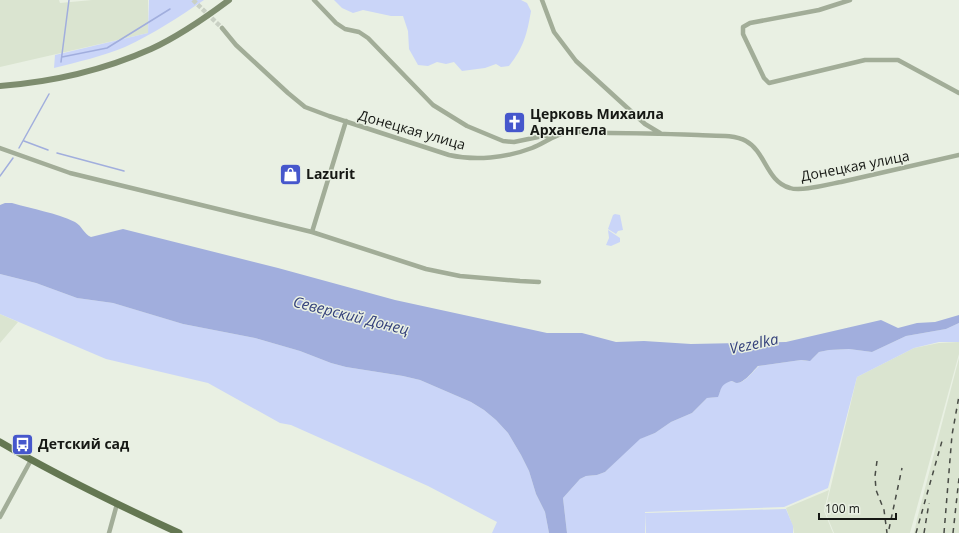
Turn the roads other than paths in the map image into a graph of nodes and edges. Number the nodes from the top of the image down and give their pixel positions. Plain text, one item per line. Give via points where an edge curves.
1 (229, 0) edge
2 (314, 0) edge
3 (542, 0) edge
4 (850, 0) edge
5 (222, 28) tunnel mouth
6 (0, 86) edge
7 (959, 93) edge
8 (346, 122) junction
9 (662, 134) junction
10 (555, 136) junction
11 (0, 148) edge
12 (959, 155) edge
13 (312, 232) junction
14 (539, 282) dead end
15 (0, 442) edge
16 (31, 460) junction
17 (117, 504) junction
18 (0, 517) edge
19 (109, 533) edge
20 (179, 533) edge

1 - 6 main road via 174,36 129,58 66,77
2 - 10 street via 336,23 368,38 433,105 467,126 508,142
3 - 9 street via 554,32 576,61 645,124
4 - 7 street via 819,10 750,23 743,27 743,34 764,78 770,83 865,60 898,60
5 - 8 street, Донецкая улица via 236,45 305,106
8 - 10 street, Донецкая улица via 461,158 503,156 533,148
8 - 13 street
9 - 10 street, Донецкая улица via 570,132
9 - 12 street, Донецкая улица via 744,140 759,153 774,178 792,189 832,184
11 - 13 street via 70,173
13 - 14 street via 426,269 460,276
15 - 16 main road
16 - 17 main road
16 - 18 street
17 - 19 street
17 - 20 main road

